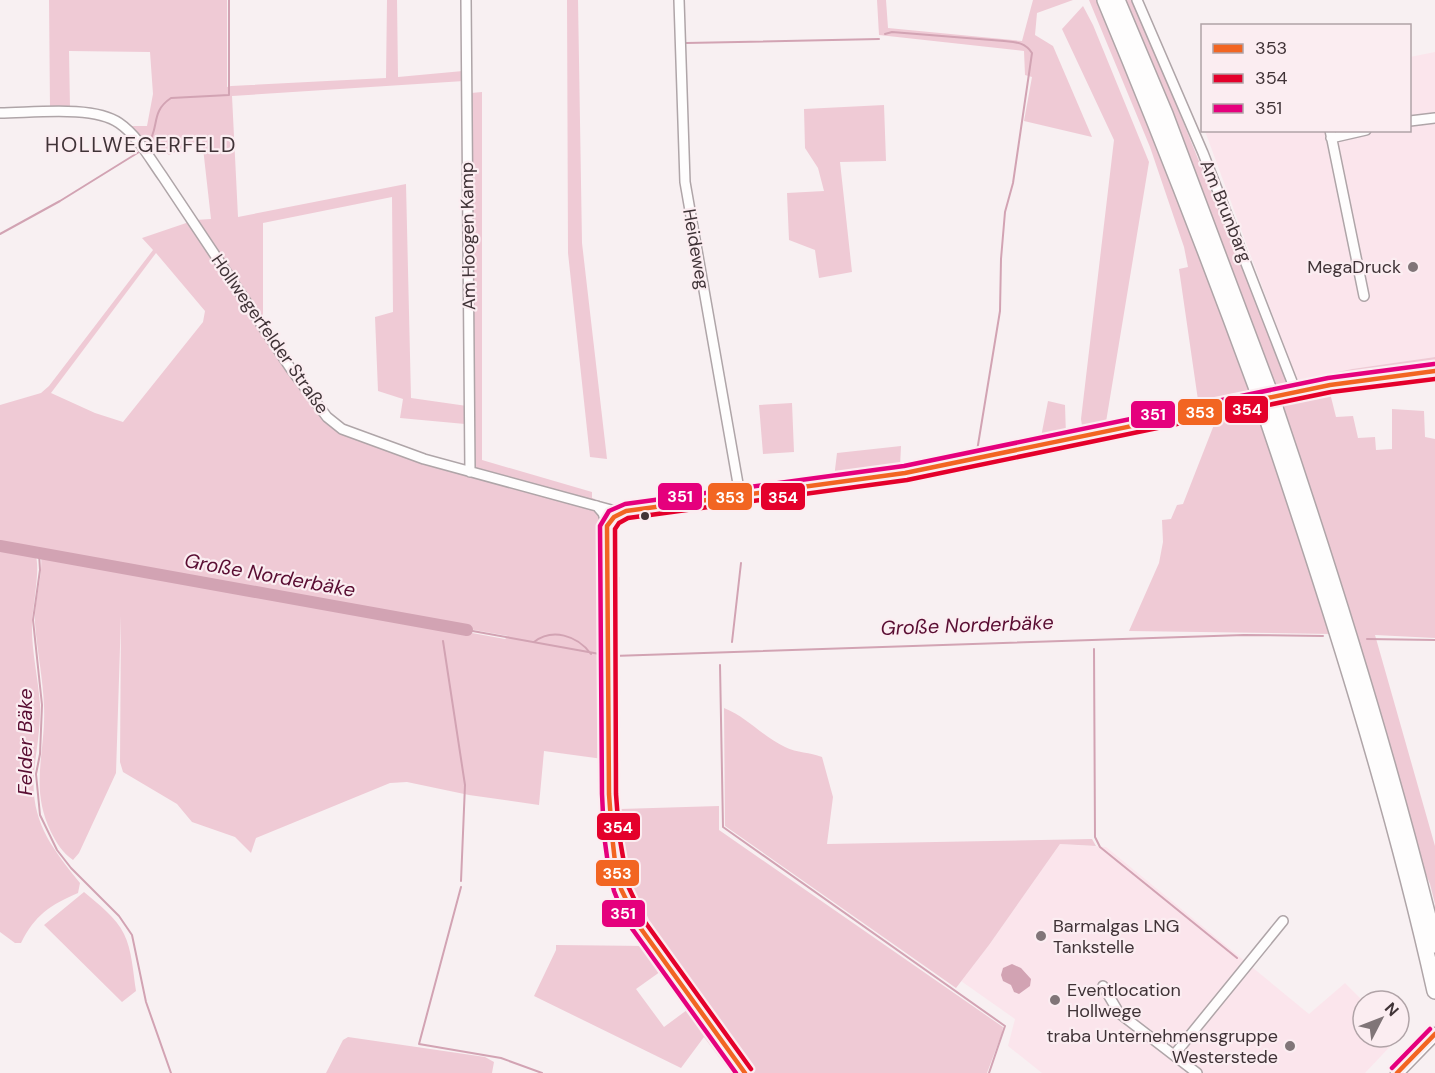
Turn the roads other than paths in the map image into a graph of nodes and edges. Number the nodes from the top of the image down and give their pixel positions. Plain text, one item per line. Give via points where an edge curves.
1 (466, 0) edge
2 (679, 0) edge
3 (1105, 0) edge
4 (1117, 0) edge
5 (1137, 0) edge
6 (0, 113) edge
7 (1435, 118) edge
8 (1411, 121) edge
9 (1348, 132) edge
10 (1331, 134) edge
11 (1364, 296) dead end
12 (1435, 371) edge
13 (1263, 389) junction
14 (1296, 392) junction
15 (1270, 409) junction
16 (470, 472) junction
17 (740, 495) junction
18 (597, 506) junction
19 (626, 511) junction
20 (607, 526) junction
21 (1282, 921) dead end
22 (1435, 945) edge
23 (1103, 986) dead end
24 (1435, 991) edge
25 (1434, 1035) edge
26 (1174, 1055) junction
27 (745, 1073) edge
28 (1197, 1073) edge
29 (1397, 1073) edge

1 - 16 street, Am Hoogen Kamp
2 - 17 street, Heideweg via 685,182
3 - 13 highway
4 - 13 highway via 1199,200
5 - 14 street, Am Brunbarg via 1207,163
6 - 16 street, Hollwegerfelder Straße via 80,112 119,123 144,150 327,417 353,434
7 - 8 street
9 - 10 street
10 - 11 street
12 - 14 street
13 - 15 highway, bridge
14 - 17 street via 905,473
15 - 22 highway via 1315,526 1369,701
15 - 24 highway via 1358,702
16 - 18 street, Hollwegerfelder Straße
17 - 19 street
18 - 19 street, Hollwegerfelder Straße
18 - 20 street
19 - 20 street
20 - 27 street via 609,794 618,879 639,926
21 - 26 street
23 - 26 street via 1119,1013
25 - 29 main road
26 - 28 street

